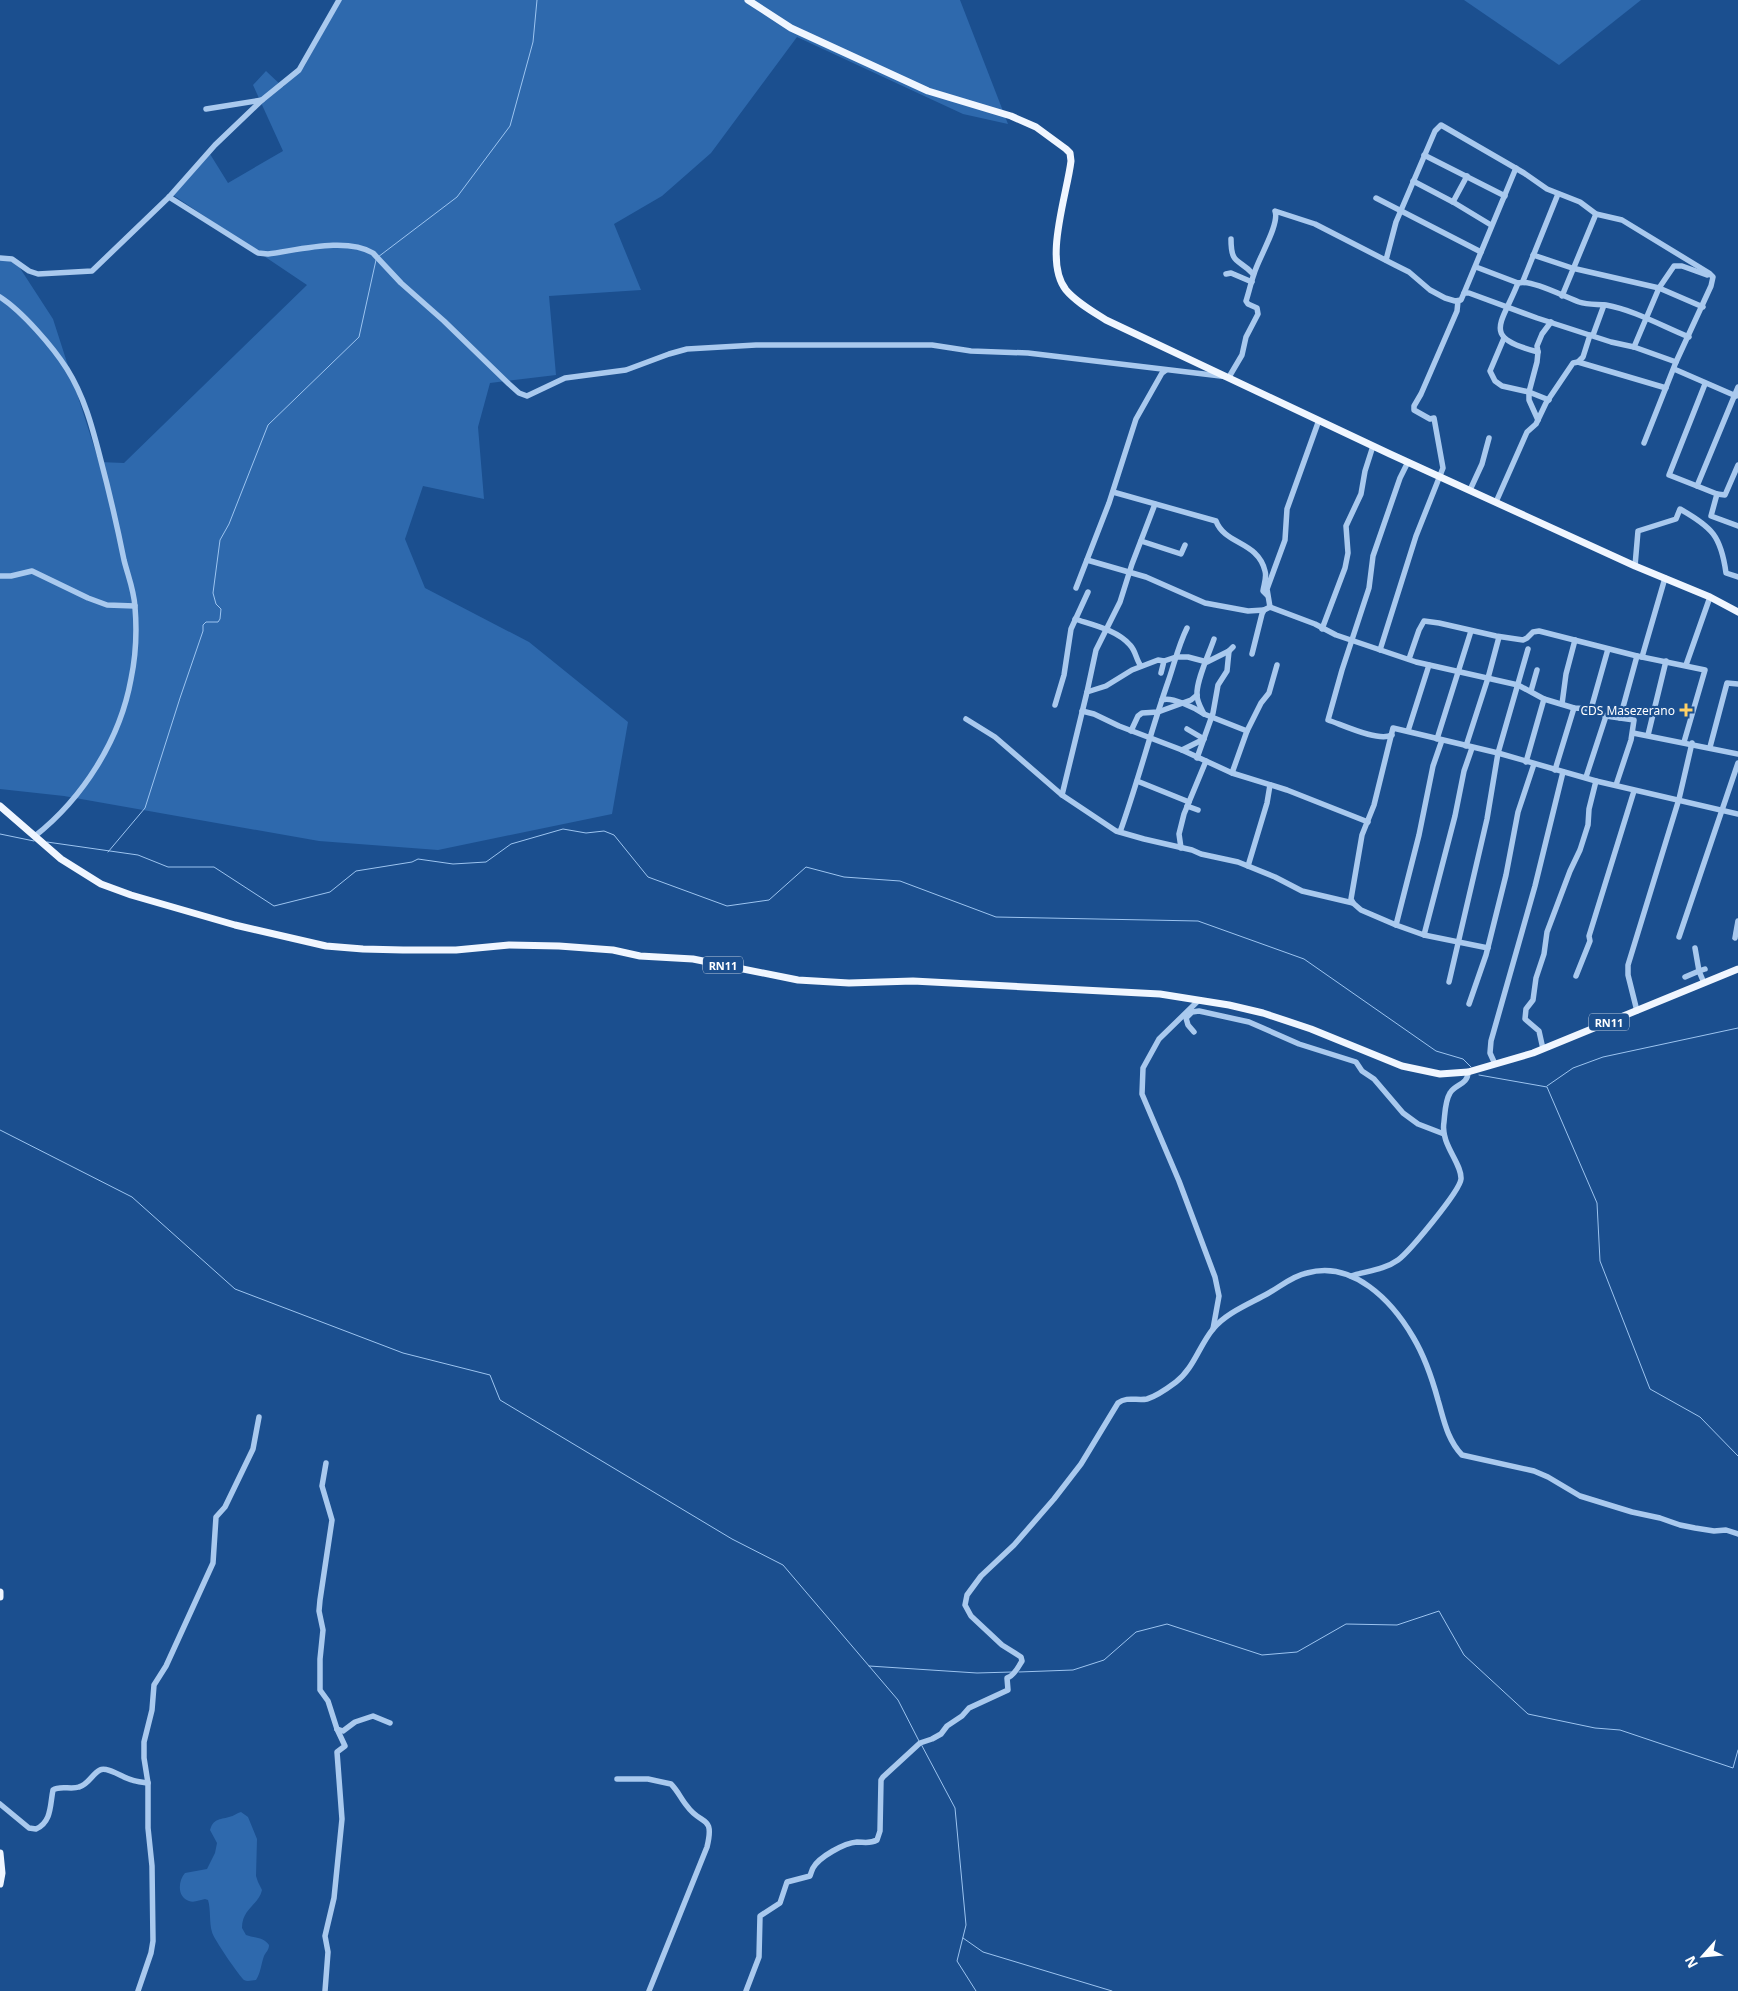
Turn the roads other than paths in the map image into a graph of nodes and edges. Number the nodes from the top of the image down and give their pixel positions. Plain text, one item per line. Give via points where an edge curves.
1 (339, 0) edge
2 (748, 0) edge
3 (262, 100) junction
4 (206, 109) dead end
5 (1424, 155) junction
6 (1516, 168) junction
7 (1467, 176) junction
8 (1413, 181) junction
9 (1558, 194) junction
10 (1505, 196) junction
11 (169, 197) junction
12 (1376, 198) dead end
13 (1453, 202) junction
14 (1401, 211) junction
15 (1596, 214) junction
16 (1491, 225) junction
17 (1231, 239) dead end
18 (1481, 252) junction
19 (1533, 255) junction
20 (0, 258) edge
21 (1386, 260) junction
22 (1476, 268) junction
23 (1572, 268) junction
24 (1226, 274) dead end
25 (1254, 274) junction
26 (1713, 277) junction
27 (1252, 282) junction
28 (1520, 282) junction
29 (1658, 288) junction
30 (1464, 293) junction
31 (1562, 296) junction
32 (0, 297) edge
33 (1458, 301) junction
34 (1604, 305) junction
35 (1508, 307) junction
36 (1703, 307) junction
37 (1646, 319) junction
38 (1551, 322) junction
39 (1592, 335) junction
40 (1689, 337) junction
41 (1504, 338) junction
42 (1634, 347) junction
43 (1538, 352) junction
44 (1578, 362) junction
45 (1676, 362) junction
46 (1674, 369) junction
47 (1166, 370) junction
48 (1229, 377) junction
49 (1705, 384) junction
50 (1738, 387) edge
51 (1666, 388) junction
52 (1529, 392) junction
53 (1736, 396) edge
54 (1548, 400) junction
55 (1319, 420) junction
56 (1538, 420) junction
57 (1489, 438) dead end
58 (1644, 443) dead end
59 (1373, 446) junction
60 (1408, 462) junction
61 (1738, 465) edge
62 (1440, 476) junction
63 (1697, 486) junction
64 (1470, 490) junction
65 (1113, 492) junction
66 (1717, 494) junction
67 (1496, 502) junction
68 (1155, 504) junction
69 (1738, 526) edge
70 (1142, 541) junction
71 (1185, 545) dead end
72 (1087, 560) junction
73 (1635, 566) junction
74 (1129, 573) junction
75 (0, 576) edge
76 (1738, 577) edge
77 (1665, 578) junction
78 (1076, 588) dead end
79 (1088, 592) dead end
80 (1267, 596) junction
81 (1710, 597) junction
82 (135, 606) junction
83 (1267, 609) junction
84 (1738, 612) edge
85 (1075, 619) junction
86 (1187, 628) dead end
87 (1105, 629) junction
88 (1322, 629) junction
89 (1471, 631) junction
90 (1498, 637) junction
91 (1214, 639) dead end
92 (1575, 640) junction
93 (1351, 641) junction
94 (1528, 649) dead end
95 (1608, 649) junction
96 (1380, 650) junction
97 (1252, 654) dead end
98 (1640, 656) junction
99 (1176, 657) junction
100 (1409, 659) junction
101 (1164, 661) junction
102 (1666, 661) junction
103 (1207, 662) junction
104 (1277, 664) dead end
105 (1429, 665) junction
106 (1686, 665) junction
107 (1141, 666) junction
108 (1537, 670) dead end
109 (1458, 671) junction
110 (1161, 673) dead end
111 (1488, 678) junction
112 (1738, 684) edge
113 (1518, 685) junction
114 (1530, 691) junction
115 (1087, 692) junction
116 (1197, 695) junction
117 (1544, 699) junction
118 (1162, 700) junction
119 (1181, 704) junction
120 (1562, 704) junction
121 (1055, 706) dead end
122 (1574, 708) junction
123 (1591, 709) junction
124 (1082, 711) junction
125 (1158, 712) junction
126 (1207, 715) junction
127 (1606, 716) junction
128 (1620, 718) junction
129 (966, 719) dead end
130 (1187, 728) dead end
131 (1131, 731) junction
132 (1247, 731) junction
133 (1408, 731) junction
134 (1633, 733) junction
135 (1392, 735) junction
136 (1648, 735) junction
137 (1149, 738) junction
138 (1204, 739) junction
139 (1440, 739) junction
140 (1684, 742) junction
141 (1692, 743) junction
142 (1469, 747) junction
143 (1710, 747) junction
144 (1182, 750) junction
145 (1498, 753) junction
146 (1738, 754) edge
147 (1197, 758) junction
148 (1206, 762) junction
149 (1526, 762) junction
150 (1738, 763) edge
151 (1534, 764) junction
152 (1555, 770) junction
153 (1563, 772) junction
154 (1232, 773) junction
155 (1586, 777) junction
156 (1137, 781) junction
157 (1596, 782) junction
158 (1270, 785) junction
159 (1616, 785) junction
160 (1634, 791) junction
161 (1062, 795) junction
162 (1678, 799) junction
163 (1188, 804) junction
164 (0, 806) edge
165 (1723, 809) junction
166 (1198, 810) dead end
167 (1738, 814) edge
168 (1368, 822) junction
169 (1120, 832) junction
170 (35, 836) junction
171 (1181, 848) junction
172 (1248, 866) junction
173 (1353, 903) junction
174 (1738, 921) edge
175 (1396, 925) junction
176 (1424, 935) junction
177 (1679, 937) dead end
178 (1735, 938) dead end
179 (1458, 941) junction
180 (1488, 948) junction
181 (1695, 948) dead end
182 (1738, 969) edge
183 (1702, 970) junction
184 (1576, 976) dead end
185 (1685, 976) dead end
186 (1449, 982) dead end
187 (1704, 983) junction
188 (1200, 1000) junction
189 (1469, 1004) dead end
190 (1636, 1011) junction
191 (1194, 1032) dead end
192 (1543, 1049) junction
193 (1495, 1064) junction
194 (1468, 1072) junction
195 (1444, 1134) junction
196 (1351, 1276) junction
197 (1213, 1329) junction
198 (259, 1417) dead end
199 (326, 1463) dead end
200 (1738, 1534) edge
201 (0, 1592) edge
202 (0, 1597) edge
203 (390, 1723) dead end
204 (337, 1729) junction
205 (617, 1779) dead end
206 (148, 1783) junction
207 (0, 1804) edge
208 (0, 1852) edge
209 (0, 1884) edge
210 (138, 1991) edge
211 (325, 1991) edge
212 (649, 1991) edge
213 (746, 1991) edge

1 - 3 street via 299,70
2 - 48 main road via 791,28 928,91 1011,116 1054,138 1071,156 1057,240 1056,266 1065,289 1106,320
3 - 4 street
3 - 11 street via 215,145
5 - 6 street via 1441,125
5 - 7 street
5 - 8 street
6 - 9 street
6 - 10 street
7 - 10 street
7 - 13 street
8 - 13 street
8 - 14 street
9 - 15 street via 1580,202
9 - 19 street
10 - 16 street
11 - 20 street via 92,271 38,274 12,259
11 - 47 street via 258,253 341,245 367,249 524,396 565,378 626,370 687,349 756,345 932,345
12 - 14 street
13 - 16 street
14 - 18 street
14 - 21 street
15 - 23 street
15 - 26 street via 1622,220
16 - 18 street
17 - 25 street via 1233,258
18 - 22 street
19 - 23 street
19 - 28 street
21 - 25 street via 1315,224 1275,211 1270,237
21 - 33 street via 1409,272 1436,294
22 - 28 street
22 - 30 street
23 - 29 street
23 - 31 street
24 - 27 street
25 - 27 street
26 - 29 street via 1676,265
26 - 36 street
27 - 48 street via 1247,302 1258,312 1246,337 1242,355
28 - 31 street
28 - 35 street
29 - 36 street
29 - 37 street
30 - 33 street
30 - 35 street
31 - 34 street
32 - 82 street via 36,330 67,369 87,410 114,507
33 - 62 street via 1457,311 1414,406 1414,410 1434,418 1443,468
34 - 37 street
34 - 39 street
35 - 38 street
35 - 41 street via 1499,328
36 - 40 street
37 - 40 street
37 - 42 street
38 - 39 street
38 - 43 street via 1542,334
39 - 42 street
39 - 44 street
40 - 45 street
41 - 43 street
41 - 52 street via 1490,371 1502,386
42 - 45 street
43 - 52 street
44 - 51 street
44 - 54 street via 1568,369
45 - 46 street
46 - 49 street
46 - 51 street
47 - 48 street
47 - 65 street via 1136,419
48 - 55 main road
49 - 53 street
49 - 63 street via 1669,475
50 - 53 street
51 - 58 street
52 - 54 street
52 - 56 street
53 - 63 street
54 - 56 street
55 - 59 main road
55 - 80 street via 1287,509 1285,540 1270,577
56 - 67 street via 1527,432
57 - 64 street
59 - 60 main road
59 - 88 street via 1361,494 1346,526 1348,553 1345,568
60 - 62 main road
60 - 93 street via 1375,550 1369,588
61 - 66 street via 1725,495
62 - 64 main road
62 - 96 street via 1416,536
63 - 66 street
64 - 67 main road
65 - 68 street
65 - 72 street
66 - 69 street via 1711,516
67 - 73 main road
68 - 70 street
68 - 80 street via 1216,521 1222,533 1251,549 1265,570 1263,590
70 - 71 street via 1181,554
70 - 74 street
72 - 74 street
72 - 78 street
73 - 76 street via 1638,530 1676,519 1680,510 1711,530 1723,552 1726,573
73 - 77 main road
74 - 83 street via 1205,602 1248,611
74 - 87 street via 1120,602
75 - 82 street via 32,571 107,605
77 - 81 main road
77 - 98 street
79 - 85 street
80 - 83 street
81 - 84 main road
81 - 106 street
82 - 170 street via 136,638 131,680 109,743 100,763 72,802
83 - 88 street
83 - 97 street
85 - 87 street
85 - 121 street
86 - 99 street
87 - 107 street via 1121,636 1132,646
87 - 115 street via 1096,650
88 - 93 street
89 - 90 street
89 - 100 street via 1424,621
89 - 109 street
90 - 92 street via 1524,640 1532,632 1539,631
90 - 111 street
91 - 103 street
92 - 95 street
92 - 120 street
93 - 96 street
93 - 135 street via 1328,720 1358,731 1384,737
94 - 113 street
95 - 98 street
95 - 123 street
96 - 100 street
98 - 102 street
98 - 128 street
99 - 101 street
99 - 103 street
99 - 118 street
100 - 105 street
101 - 107 street
101 - 110 street
102 - 106 street
102 - 136 street
103 - 116 street via 1198,679
103 - 126 street via 1231,649 1212,713
104 - 132 street via 1269,694
105 - 109 street
105 - 133 street
106 - 140 street via 1705,670
107 - 115 street via 1106,686
108 - 114 street
109 - 111 street
109 - 139 street
111 - 113 street
111 - 142 street
112 - 143 street via 1727,683
113 - 114 street
113 - 145 street
114 - 117 street
115 - 124 street
116 - 119 street
116 - 126 street
117 - 120 street
117 - 149 street
118 - 119 street via 1169,698
118 - 125 street
119 - 125 street
119 - 126 street
120 - 122 street
122 - 123 street
122 - 152 street
123 - 127 street
124 - 131 street
124 - 161 street
125 - 131 street via 1142,713
125 - 137 street
126 - 132 street
126 - 138 street
127 - 128 street
127 - 155 street
128 - 134 street via 1634,720
129 - 161 street via 996,737
130 - 138 street
131 - 137 street
132 - 154 street
133 - 135 street via 1393,728
133 - 139 street
134 - 136 street
134 - 159 street
135 - 168 street
136 - 140 street
137 - 144 street
137 - 156 street
138 - 144 street
138 - 147 street
139 - 142 street
139 - 175 street
140 - 141 street
141 - 143 street
141 - 162 street
142 - 145 street
142 - 176 street
143 - 146 street
144 - 147 street
145 - 149 street
145 - 179 street via 1487,818
147 - 148 street
148 - 154 street
148 - 163 street
149 - 151 street
150 - 165 street
151 - 152 street
151 - 180 street via 1518,812
152 - 153 street
153 - 155 street
153 - 193 street via 1535,886 1490,1041 1490,1053
154 - 158 street
155 - 157 street
156 - 163 street
156 - 169 street
157 - 159 street
157 - 192 street via 1588,825 1547,932 1533,1000 1526,1013 1526,1020 1539,1032
158 - 168 street
158 - 172 street
159 - 160 street
160 - 162 street
160 - 184 street via 1590,941
161 - 169 street
162 - 165 street
162 - 190 street via 1628,965
163 - 166 street
163 - 171 street via 1179,834
164 - 170 main road, RN11
165 - 167 street
165 - 177 street
168 - 173 street via 1358,850
169 - 171 street
170 - 188 main road, RN11 via 71,867 101,884 235,925 326,946 363,950 559,946 693,959 798,980 849,983 913,981 1121,991
171 - 172 street
172 - 173 street via 1302,891
173 - 175 street via 1361,910
174 - 178 street
175 - 176 street
176 - 179 street
179 - 180 street
179 - 186 street
180 - 189 street
181 - 183 street
182 - 187 main road, RN11
183 - 185 street
183 - 187 street
187 - 190 main road, RN11
188 - 194 main road, RN11 via 1284,1019 1415,1070 1440,1074
188 - 197 street via 1159,1039 1143,1068 1142,1094 1215,1277 1219,1296
190 - 192 main road, RN11
191 - 195 street via 1186,1018 1199,1011 1249,1022 1300,1044 1356,1062 1403,1113 1418,1124
192 - 193 main road, RN11
193 - 194 main road, RN11
194 - 195 street via 1464,1082 1449,1094
195 - 196 street via 1461,1177 1454,1195 1397,1260 1378,1270
196 - 197 street via 1323,1271 1301,1274 1229,1315
196 - 200 street via 1382,1296 1413,1337 1429,1370 1450,1439 1462,1455 1534,1471 1580,1496 1632,1512 1687,1527
197 - 213 street via 1193,1363 1167,1389 1147,1399 1125,1399 1118,1403 1081,1464 1054,1499 967,1595 965,1605 970,1616 1002,1645 1021,1656 1019,1666 1007,1678 1008,1690 969,1708 942,1734 920,1743 883,1777 877,1840 842,1846 818,1862 810,1876 787,1882 780,1903 760,1916 759,1957
198 - 206 street via 253,1450 225,1507 216,1517 215,1554 210,1569 165,1670 154,1684 144,1742
199 - 204 street via 322,1486 332,1520 320,1606 323,1630 319,1685
201 - 202 main road
203 - 204 street via 373,1716 353,1723 343,1731
204 - 211 street via 345,1746 337,1752 342,1819 334,1898 325,1936 328,1952
205 - 212 street via 648,1778 671,1784 688,1807 707,1821 710,1828 707,1847
206 - 207 street via 101,1769 82,1787 56,1787 48,1819 36,1829 29,1828
206 - 210 street via 153,1941
208 - 209 main road

